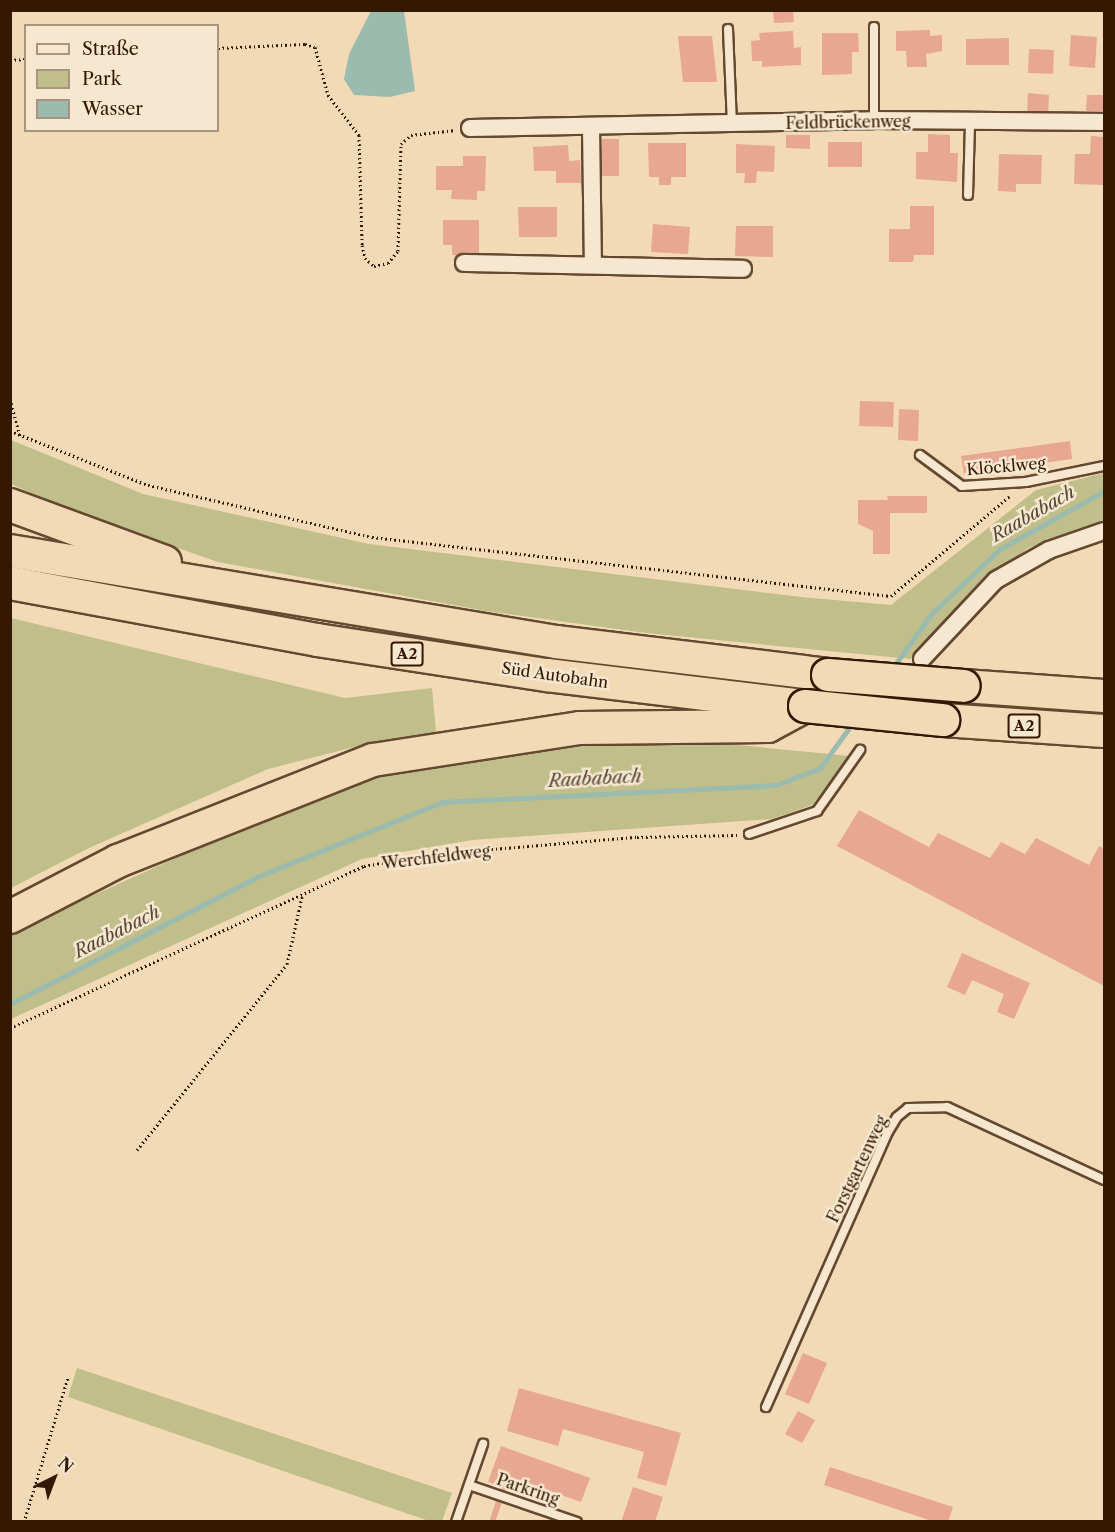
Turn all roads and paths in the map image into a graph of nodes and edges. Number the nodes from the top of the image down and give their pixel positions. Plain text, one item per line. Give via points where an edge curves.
1 (874, 27) dead end
2 (728, 29) dead end
3 (219, 48) edge
4 (874, 120) junction
5 (970, 122) junction
6 (1104, 122) edge
7 (732, 123) junction
8 (591, 127) junction
9 (470, 128) joint
10 (968, 195) dead end
11 (464, 263) dead end
12 (593, 265) junction
13 (743, 269) dead end
14 (10, 399) edge
15 (10, 431) edge
16 (20, 437) junction
17 (920, 455) dead end
18 (1104, 466) edge
19 (1026, 482) junction
20 (10, 505) edge
21 (1104, 531) edge
22 (10, 551) edge
23 (10, 582) edge
24 (241, 590) junction
25 (922, 659) dead end
26 (1104, 696) edge
27 (805, 706) junction
28 (1104, 732) edge
29 (860, 750) dead end
30 (749, 834) joint
31 (302, 897) junction
32 (10, 917) edge
33 (10, 1028) edge
34 (137, 1150) dead end
35 (1104, 1180) edge
36 (68, 1377) dead end
37 (766, 1407) dead end
38 (483, 1444) dead end
39 (469, 1485) junction
40 (24, 1521) edge
41 (456, 1521) edge
42 (577, 1521) edge

1 - 4 lane
2 - 7 lane
3 - 9 path via 305,44 315,47 328,95 359,135 362,245 365,258 374,266 388,263 398,251 401,144 411,135
4 - 5 street, Feldbrückenweg
4 - 7 street, Feldbrückenweg
5 - 6 street, Feldbrückenweg
5 - 10 lane
7 - 8 street, Feldbrückenweg
8 - 9 street, Feldbrückenweg
8 - 12 street
11 - 12 street
12 - 13 street
14 - 16 path
15 - 16 path
16 - 19 path via 148,485 372,537 891,597
17 - 19 lane, Klöcklweg via 962,486
18 - 19 lane, Klöcklweg
20 - 24 highway
21 - 25 street via 1049,550 996,580
22 - 24 highway, Süd Autobahn / A2
23 - 27 highway, Süd Autobahn / A2 via 317,640 547,675
24 - 26 highway, Süd Autobahn / A2, bridge via 556,642 828,675
27 - 28 highway, Süd Autobahn / A2, bridge
27 - 32 highway via 768,726 580,728 373,760 118,861
29 - 30 lane via 817,811
30 - 31 path, Werchfeldweg via 637,837 433,854 364,866
31 - 33 path, Werchfeldweg
31 - 34 path via 287,964
35 - 37 lane, Forstgartenweg via 947,1107 908,1108 888,1132
36 - 40 path
38 - 39 lane, Parkring
39 - 41 lane, Parkring
39 - 42 lane, Parkring

